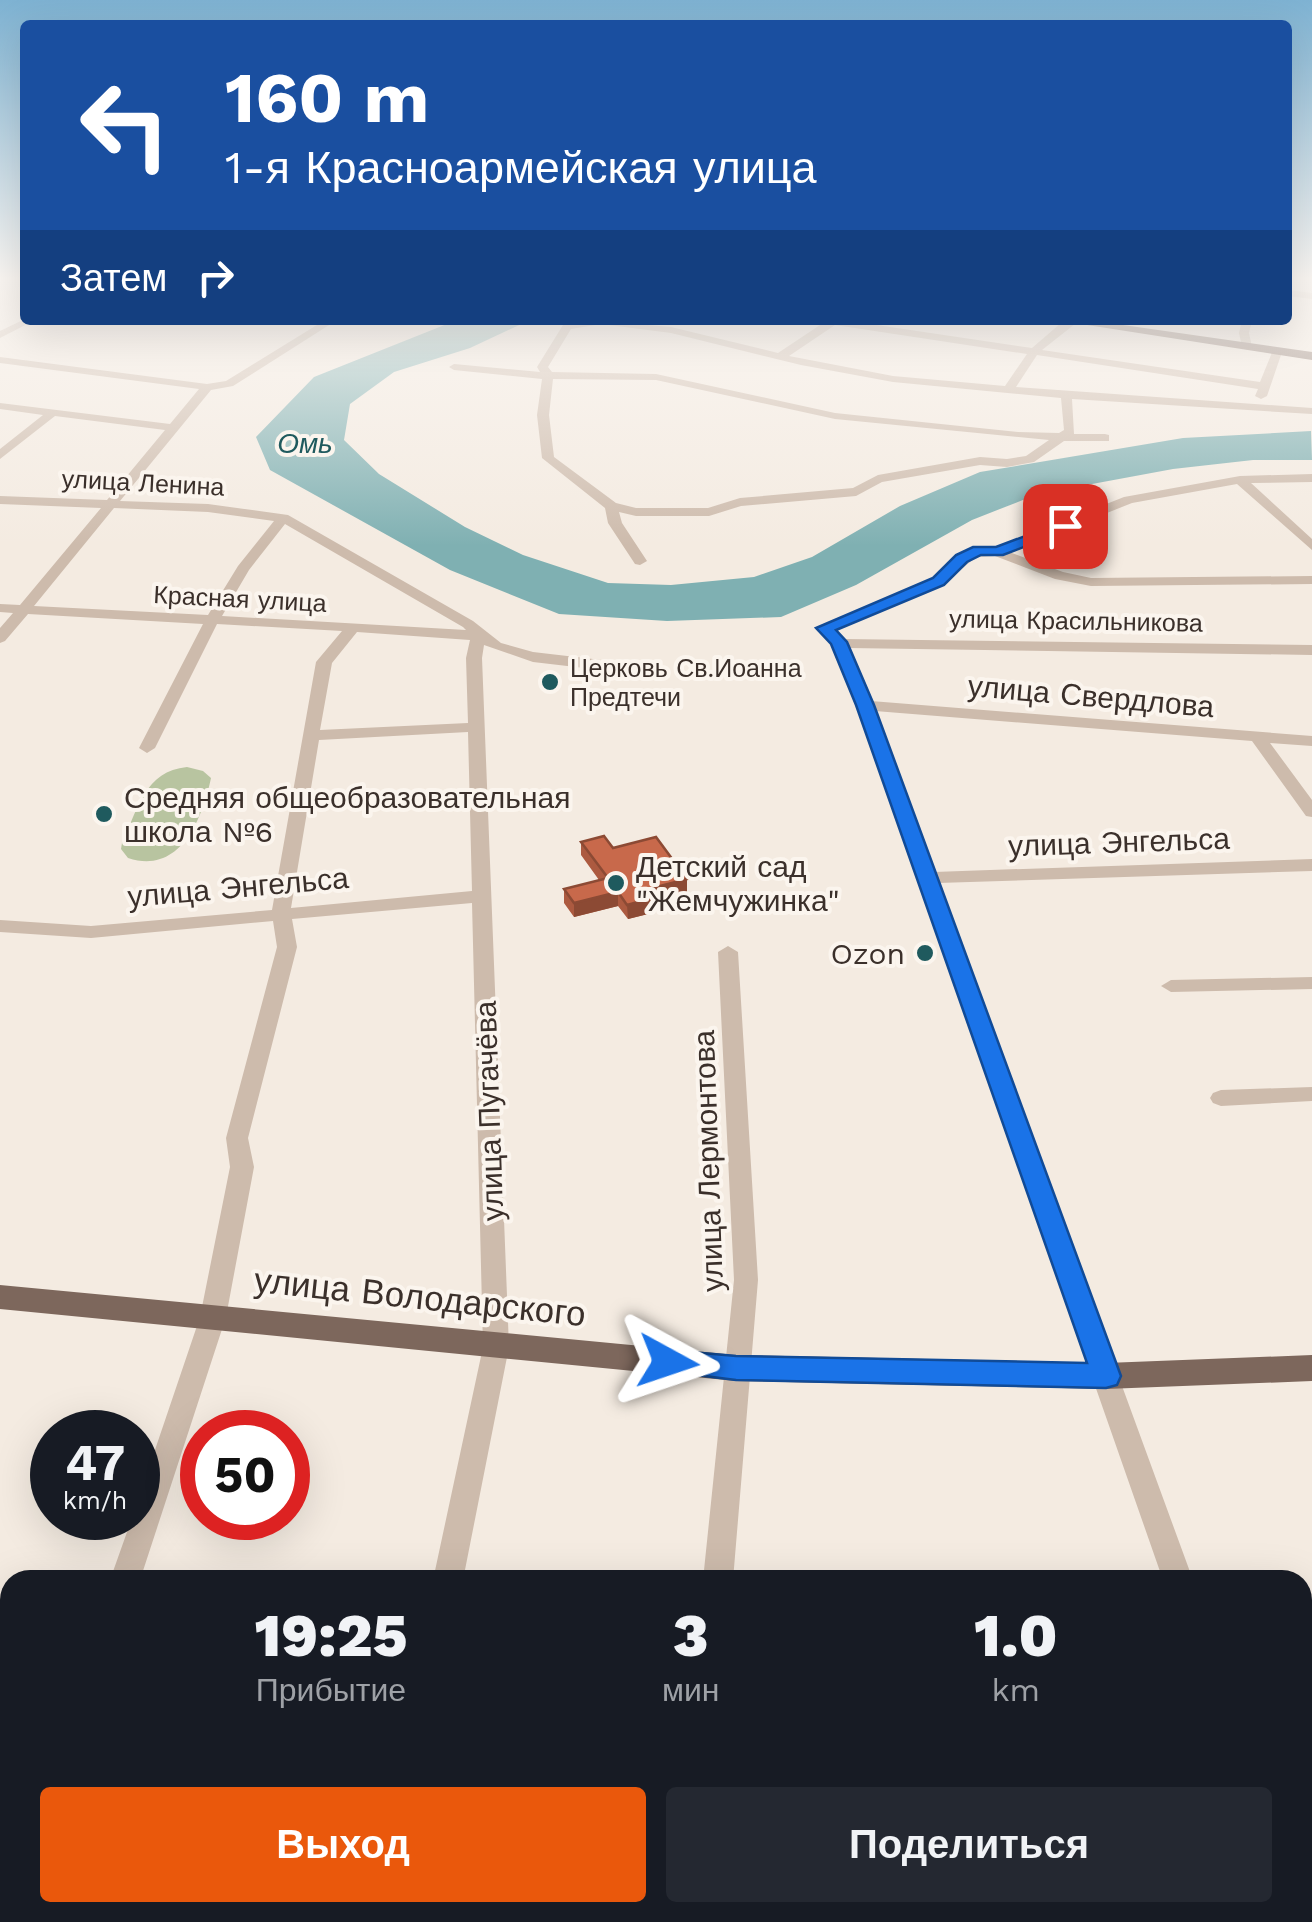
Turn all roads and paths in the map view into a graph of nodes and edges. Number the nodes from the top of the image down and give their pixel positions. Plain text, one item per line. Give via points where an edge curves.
1 (51, 367) edge
2 (257, 367) edge
3 (454, 367) dead end
4 (542, 367) edge
5 (829, 367) edge
6 (1024, 367) edge
7 (1133, 367) edge
8 (1270, 367) edge
9 (548, 374) junction
10 (1262, 386) junction
11 (207, 387) junction
12 (1012, 390) junction
13 (1066, 395) junction
14 (0, 406) edge
15 (1261, 408) junction
16 (1312, 411) edge
17 (51, 414) junction
18 (174, 428) junction
19 (1063, 436) junction
20 (1105, 438) dead end
21 (0, 454) edge
22 (1312, 478) edge
23 (1240, 480) junction
24 (0, 500) edge
25 (109, 504) junction
26 (611, 506) junction
27 (283, 518) junction
28 (1312, 546) edge
29 (997, 552) junction
30 (640, 561) dead end
31 (1312, 580) edge
32 (0, 608) edge
33 (24, 610) junction
34 (213, 620) junction
35 (352, 627) junction
36 (832, 636) junction
37 (478, 637) junction
38 (0, 638) edge
39 (1312, 650) edge
40 (610, 666) dead end
41 (865, 705) junction
42 (477, 727) junction
43 (310, 736) junction
44 (1257, 736) junction
45 (1312, 741) edge
46 (147, 748) dead end
47 (1312, 812) edge
48 (1312, 866) edge
49 (928, 878) junction
50 (481, 896) junction
51 (281, 912) junction
52 (0, 926) edge
53 (728, 952) dead end
54 (1312, 982) edge
55 (1171, 986) dead end
56 (1312, 1094) edge
57 (1221, 1098) dead end
58 (0, 1297) edge
59 (213, 1317) junction
60 (496, 1346) junction
61 (736, 1368) junction
62 (1312, 1368) edge
63 (1106, 1376) junction
64 (128, 1570) edge
65 (450, 1570) edge
66 (719, 1570) edge
67 (1174, 1570) edge

1 - 11 street
2 - 11 street via 229,384
3 - 9 street
4 - 9 street
5 - 12 street
6 - 12 street
7 - 10 street
8 - 10 street
9 - 19 street via 656,376 835,416
9 - 26 street via 548,458
10 - 15 street
11 - 18 street
12 - 13 street
13 - 15 street
13 - 19 street via 1070,431
14 - 17 street
15 - 16 street
17 - 18 street
17 - 21 street
18 - 25 street
19 - 20 street
19 - 26 street via 1030,459 980,460 856,492 740,502 710,512
22 - 23 street
23 - 28 street
23 - 29 street via 1129,500
24 - 25 street, улица Ленина
25 - 27 street, улица Ленина
25 - 33 street
26 - 30 street
27 - 34 street
27 - 37 street via 468,624
29 - 31 street via 1091,582
29 - 36 street via 972,554 938,581
32 - 33 street, Красная улица
33 - 34 street, Красная улица
33 - 38 street
34 - 35 street, Красная улица
34 - 46 street
35 - 37 street, Красная улица
35 - 43 street via 324,662
36 - 39 street, улица Красильникова
36 - 41 street
37 - 40 street via 497,649
37 - 42 street, улица Пугачёва
41 - 44 street, улица Свердлова
41 - 49 street
42 - 43 street
42 - 50 street, улица Пугачёва
43 - 51 street
44 - 45 street, улица Свердлова
44 - 47 street
48 - 49 street, улица Энгельса
49 - 63 street
50 - 51 street, улица Энгельса
50 - 60 street, улица Пугачёва
51 - 52 street, улица Энгельса via 91,932
51 - 59 street via 287,946 237,1138 242,1167
53 - 61 street, улица Лермонтова via 746,1280
54 - 55 street
56 - 57 street
58 - 59 main road, улица Володарского
59 - 60 main road, улица Володарского
59 - 64 street
60 - 61 main road, улица Володарского
60 - 65 street, улица Пугачёва
61 - 63 main road, улица Володарского
61 - 66 street, улица Лермонтова
62 - 63 main road, улица Володарского
63 - 67 street

